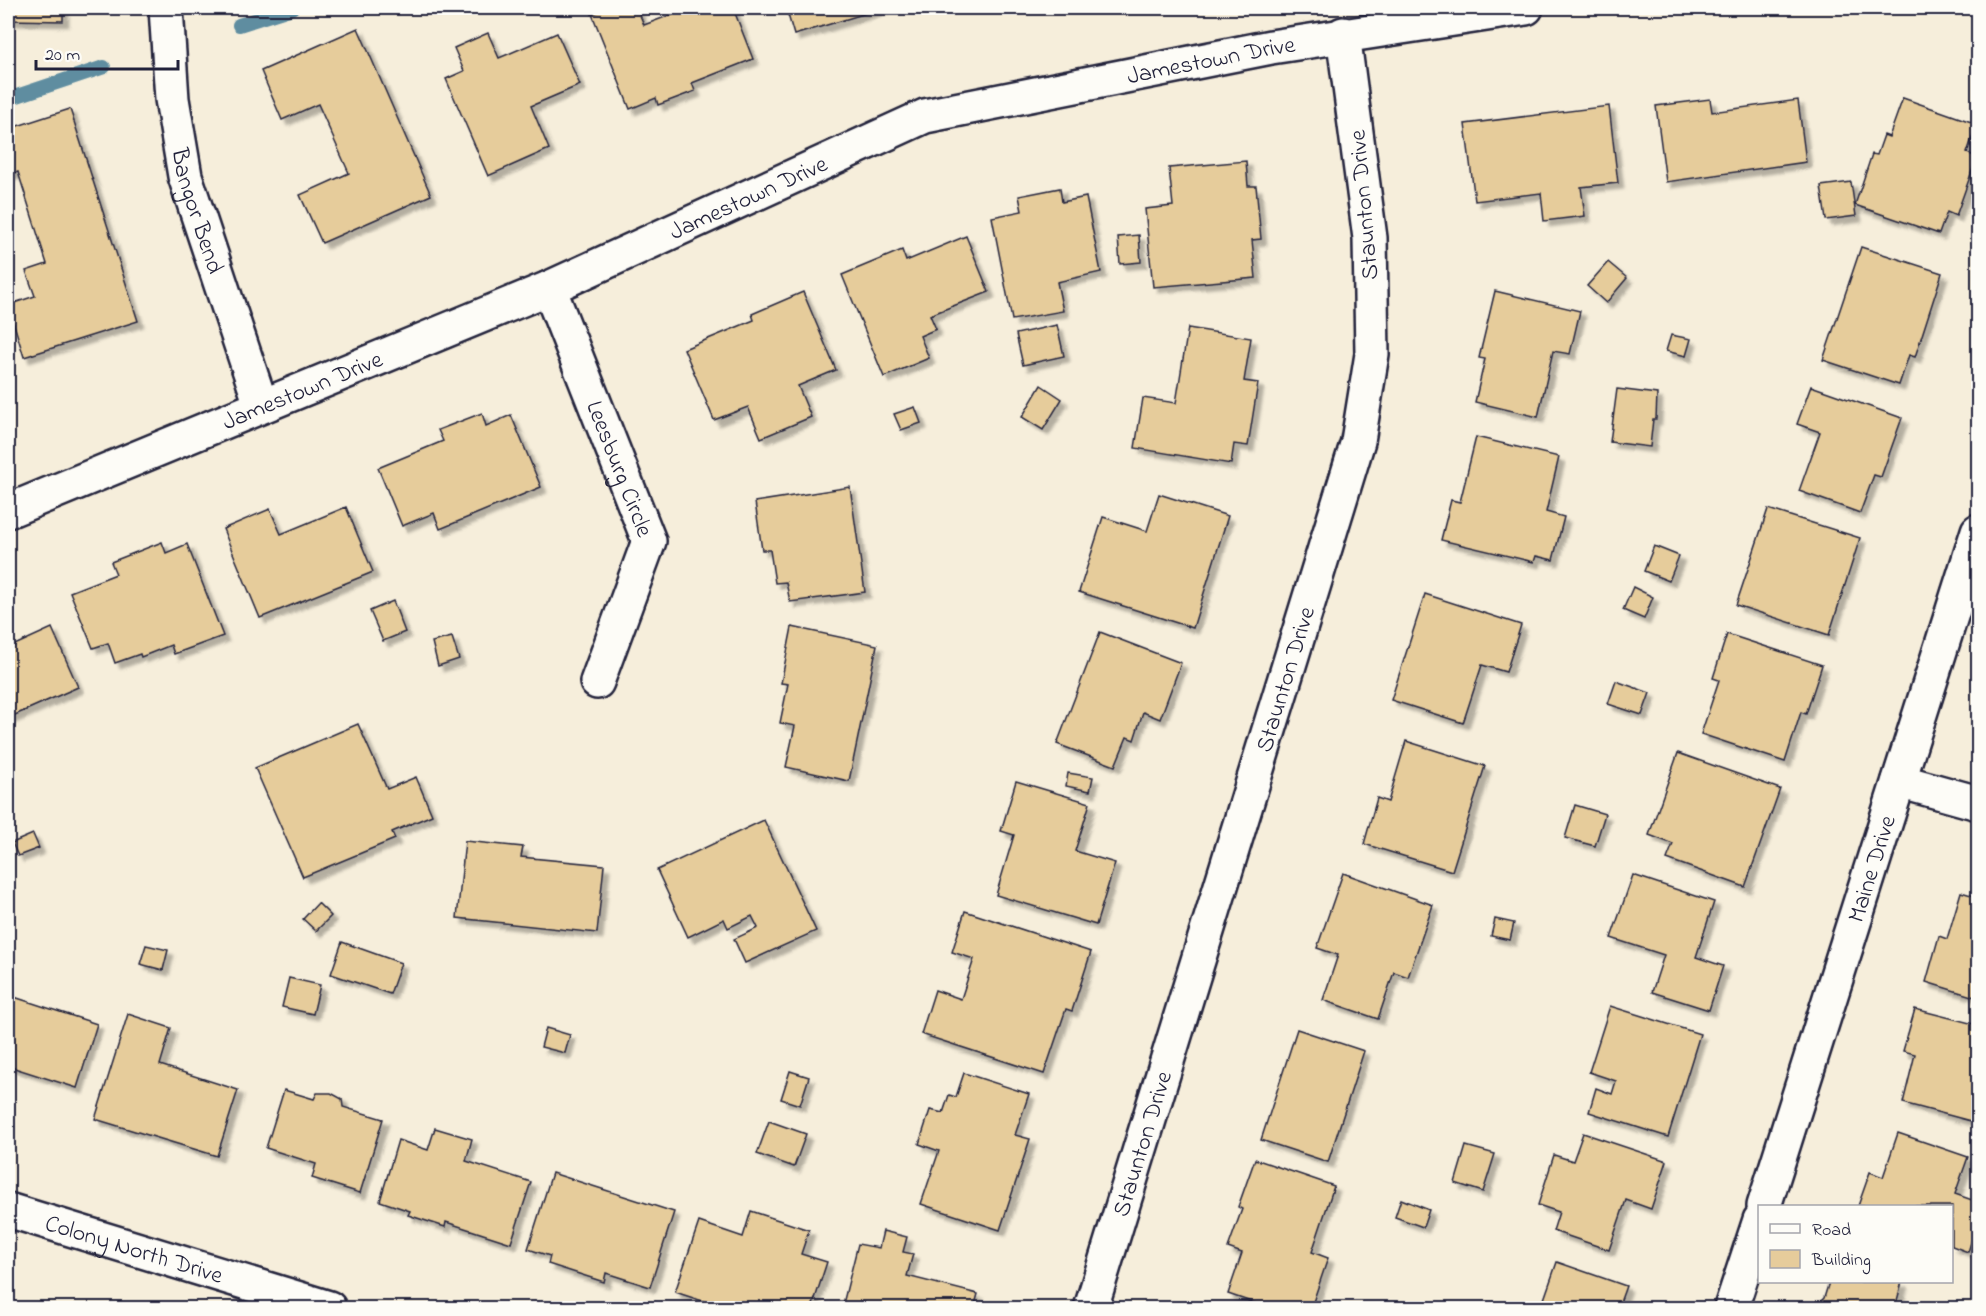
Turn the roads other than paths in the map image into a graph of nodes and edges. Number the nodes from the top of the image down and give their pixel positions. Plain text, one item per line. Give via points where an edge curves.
1 (166, 8) edge
2 (1526, 8) edge
3 (1343, 34) junction
4 (549, 288) junction
5 (261, 405) junction
6 (8, 511) edge
7 (1978, 531) edge
8 (597, 682) dead end
9 (1899, 781) junction
10 (1978, 802) edge
11 (1764, 1205) edge
12 (8, 1210) edge
13 (1758, 1226) edge
14 (330, 1308) edge
15 (1091, 1308) edge
16 (1731, 1308) edge

1 - 5 street, Bangor Bend via 172,99 185,176
2 - 3 street, Jamestown Drive
3 - 4 street, Jamestown Drive via 925,116
3 - 15 street, Staunton Drive via 1370,238 1372,354 1358,441
4 - 5 street, Jamestown Drive
4 - 8 street, Leesburg Circle via 649,541
5 - 6 street, Jamestown Drive
7 - 9 street, Maine Drive
9 - 10 street
9 - 11 street, Maine Drive
12 - 14 street, Colony North Drive
13 - 16 street

